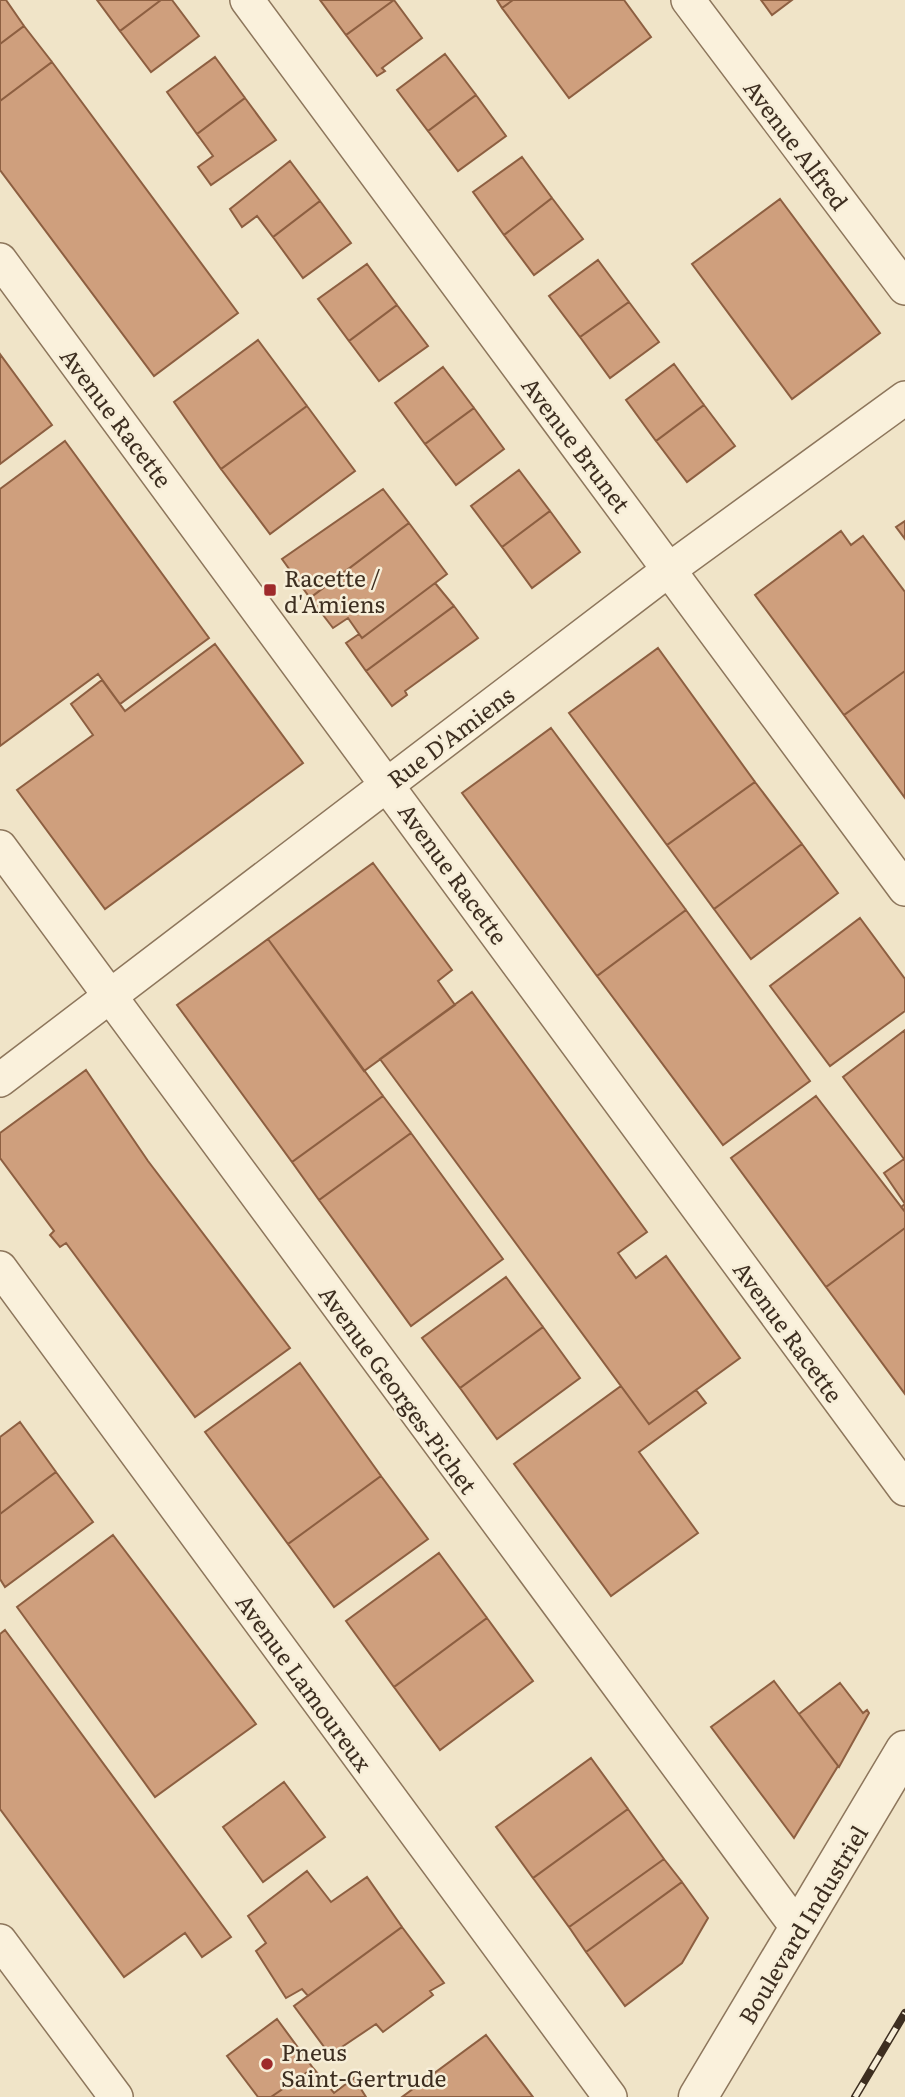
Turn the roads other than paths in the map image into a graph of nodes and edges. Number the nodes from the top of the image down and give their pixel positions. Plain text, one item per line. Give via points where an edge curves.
1 (247, 0) edge
2 (688, 0) edge
3 (0, 260) edge
4 (905, 288) edge
5 (905, 398) edge
6 (670, 569) junction
7 (387, 783) junction
8 (0, 847) edge
9 (905, 888) edge
10 (109, 996) junction
11 (0, 1080) edge
12 (0, 1268) edge
13 (905, 1489) edge
14 (905, 1750) edge
15 (799, 1930) junction
16 (0, 1941) edge
17 (608, 2096) edge
18 (116, 2097) edge
19 (698, 2097) edge

1 - 6 street, Avenue Brunet
2 - 4 street, Avenue Alfred
3 - 7 street, Avenue Racette
5 - 6 street, Rue D'Amiens
6 - 7 street, Rue D'Amiens
6 - 9 street, Avenue Brunet
7 - 10 street, Rue D'Amiens
7 - 13 street, Avenue Racette
8 - 10 street, Avenue Georges-Pichet
10 - 11 street, Rue D'Amiens
10 - 15 street, Avenue Georges-Pichet
12 - 17 street, Avenue Lamoureux
14 - 15 street, Boulevard Industriel
15 - 19 street, Boulevard Industriel
16 - 18 street

